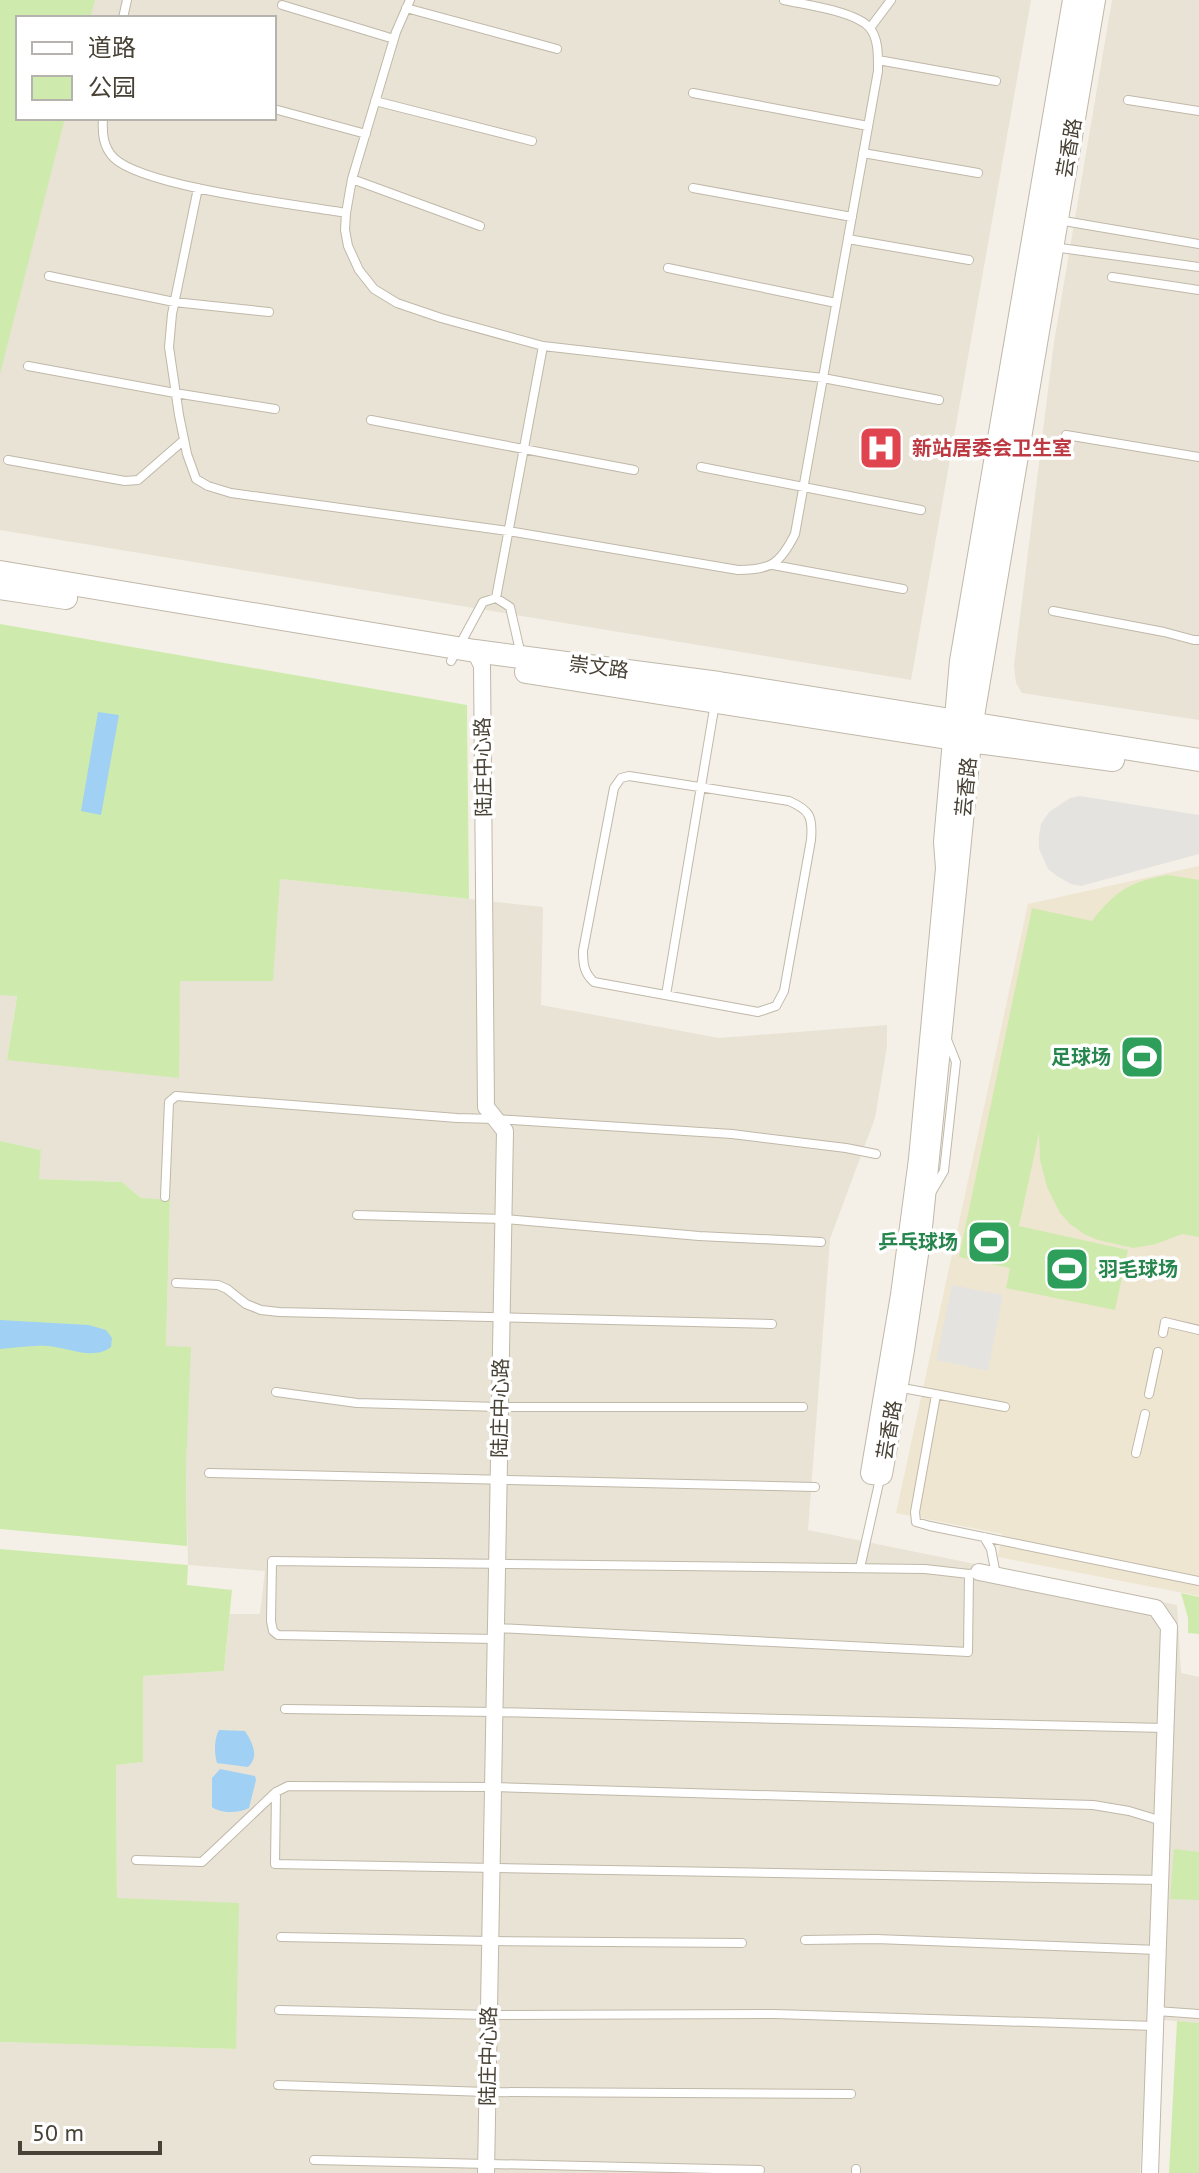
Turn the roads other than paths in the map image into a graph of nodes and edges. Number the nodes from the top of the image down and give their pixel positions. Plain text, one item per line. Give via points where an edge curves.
1 (784, 0) edge
2 (891, 0) edge
3 (1074, 0) edge
4 (1094, 0) edge
5 (408, 4) edge
6 (282, 5) dead end
7 (870, 28) junction
8 (394, 39) junction
9 (557, 49) dead end
10 (878, 60) junction
11 (996, 81) dead end
12 (693, 93) dead end
13 (1128, 100) dead end
14 (375, 101) junction
15 (276, 110) edge
16 (1199, 111) edge
17 (103, 120) edge
18 (868, 126) junction
19 (366, 134) junction
20 (532, 141) dead end
21 (863, 153) junction
22 (978, 173) dead end
23 (352, 179) junction
24 (198, 188) junction
25 (693, 188) dead end
26 (346, 213) junction
27 (852, 217) junction
28 (1057, 220) junction
29 (480, 226) dead end
30 (848, 239) junction
31 (1199, 244) edge
32 (1052, 247) junction
33 (969, 260) dead end
34 (1199, 267) edge
35 (668, 268) dead end
36 (49, 276) dead end
37 (1112, 277) dead end
38 (1199, 290) edge
39 (174, 302) junction
40 (836, 303) junction
41 (269, 312) dead end
42 (543, 346) junction
43 (28, 366) dead end
44 (823, 378) junction
45 (175, 393) junction
46 (939, 400) dead end
47 (275, 409) dead end
48 (371, 420) dead end
49 (1066, 435) dead end
50 (184, 440) junction
51 (524, 449) junction
52 (1199, 457) edge
53 (8, 460) dead end
54 (701, 467) dead end
55 (634, 470) dead end
56 (803, 487) junction
57 (921, 510) dead end
58 (508, 531) junction
59 (773, 565) junction
60 (0, 572) edge
61 (0, 588) edge
62 (903, 589) dead end
63 (496, 598) junction
64 (1053, 611) dead end
65 (1199, 640) edge
66 (466, 656) junction
67 (522, 664) junction
68 (717, 692) junction
69 (963, 730) junction
70 (1199, 760) edge
71 (1199, 772) edge
72 (701, 786) junction
73 (666, 995) junction
74 (496, 1119) junction
75 (876, 1154) dead end
76 (165, 1197) dead end
77 (357, 1215) dead end
78 (504, 1219) junction
79 (821, 1242) dead end
80 (176, 1283) dead end
81 (502, 1318) junction
82 (772, 1324) dead end
83 (1199, 1330) edge
84 (1163, 1333) dead end
85 (1158, 1352) dead end
86 (892, 1386) junction
87 (276, 1392) dead end
88 (1149, 1394) dead end
89 (936, 1395) junction
90 (500, 1407) junction
91 (803, 1407) dead end
92 (1005, 1407) dead end
93 (1145, 1414) dead end
94 (1136, 1453) dead end
95 (209, 1473) dead end
96 (881, 1474) joint
97 (499, 1478) junction
98 (815, 1487) dead end
99 (984, 1537) junction
100 (497, 1564) junction
101 (860, 1568) junction
102 (974, 1573) junction
103 (996, 1575) junction
104 (1199, 1581) edge
105 (496, 1634) junction
106 (285, 1709) dead end
107 (494, 1712) junction
108 (1166, 1728) junction
109 (493, 1787) junction
110 (276, 1792) junction
111 (1163, 1822) junction
112 (136, 1860) dead end
113 (491, 1868) junction
114 (1161, 1880) junction
115 (281, 1937) dead end
116 (805, 1940) dead end
117 (490, 1941) junction
118 (742, 1943) dead end
119 (1158, 1950) junction
120 (279, 2010) dead end
121 (1199, 2014) edge
122 (489, 2015) junction
123 (1156, 2018) junction
124 (278, 2085) dead end
125 (487, 2092) junction
126 (851, 2094) dead end
127 (314, 2160) dead end
128 (486, 2169) edge
129 (760, 2170) dead end
130 (1150, 2173) edge

1 - 7 lane via 852,16
2 - 7 lane
3 - 69 street, 芸香路 via 961,661
4 - 28 street, 芸香路
5 - 8 lane
5 - 9 lane
6 - 8 lane
7 - 10 lane
8 - 14 lane
10 - 11 lane
10 - 18 lane
12 - 18 lane
13 - 16 lane
14 - 19 lane
14 - 20 lane
15 - 19 lane
17 - 24 lane via 103,139 116,160
18 - 21 lane
19 - 23 lane
21 - 22 lane
21 - 27 lane
23 - 26 lane
23 - 29 lane
24 - 26 lane
24 - 39 lane
25 - 27 lane
26 - 42 lane via 348,246 374,289 441,318
27 - 30 lane
28 - 31 lane
28 - 32 street, 芸香路
30 - 33 lane
30 - 40 lane
32 - 34 lane
32 - 69 street, 芸香路
35 - 40 lane
36 - 39 lane
37 - 38 lane
39 - 41 lane
39 - 45 lane via 169,347
40 - 44 lane
42 - 44 lane
42 - 51 lane
43 - 45 lane
44 - 46 lane
44 - 56 lane
45 - 47 lane
45 - 50 lane
48 - 51 lane
49 - 52 lane
50 - 53 lane via 138,480
50 - 58 lane via 196,479 231,493
51 - 55 lane
51 - 58 lane
54 - 56 lane
56 - 57 lane
56 - 59 lane via 795,534
58 - 59 lane via 738,570
58 - 63 lane
59 - 62 lane
60 - 66 street, 崇文路
61 - 66 street, 崇文路
63 - 66 lane via 483,602
63 - 67 lane via 510,607
64 - 65 lane
66 - 67 street, 崇文路
66 - 74 street, 陆庄中心路 via 486,1107
67 - 68 street, 崇文路
68 - 69 street, 崇文路
68 - 72 lane
69 - 70 street, 崇文路
69 - 71 street, 崇文路
69 - 86 street, 芸香路 via 923,1208
69 - 86 street, 芸香路 via 945,842 947,868 920,1159
72 - 73 lane
72 - 73 lane via 638,776 616,782 583,951 583,966 594,982
72 - 73 lane via 789,801 809,814 811,840 784,991 776,1006 758,1012
74 - 75 lane via 732,1134
74 - 76 lane via 176,1096 169,1102
74 - 78 street, 陆庄中心路 via 505,1131
77 - 78 lane
78 - 79 lane
78 - 81 street, 陆庄中心路
80 - 81 lane via 218,1285 246,1304 279,1312
81 - 82 lane
81 - 90 street, 陆庄中心路
83 - 84 lane via 1165,1322
85 - 88 lane
86 - 89 lane
86 - 96 street, 芸香路 via 872,1473
87 - 90 lane via 357,1403
89 - 92 lane
89 - 99 lane via 914,1518
90 - 91 lane
90 - 97 street, 陆庄中心路
93 - 94 lane
95 - 97 lane
96 - 101 lane
97 - 98 lane
97 - 100 street, 陆庄中心路
99 - 103 lane
99 - 104 lane
100 - 101 lane
100 - 105 street, 陆庄中心路
100 - 105 lane via 272,1561 271,1621 278,1635
101 - 102 lane
102 - 103 street
102 - 105 lane via 968,1652
103 - 108 street via 1156,1608 1169,1627
105 - 107 street, 陆庄中心路
106 - 107 lane
107 - 108 lane
107 - 109 street, 陆庄中心路
108 - 111 street
109 - 110 lane via 288,1786
109 - 111 lane via 1093,1805
109 - 113 street, 陆庄中心路
110 - 112 lane via 202,1862
110 - 113 lane via 275,1864
111 - 114 street
113 - 114 lane
113 - 117 street, 陆庄中心路
114 - 119 street
115 - 117 lane
116 - 119 lane
117 - 118 lane
117 - 122 street, 陆庄中心路
119 - 123 street
120 - 122 lane
121 - 123 lane
122 - 123 lane
122 - 125 street, 陆庄中心路
123 - 130 street
124 - 125 lane
125 - 126 lane
125 - 128 street, 陆庄中心路
127 - 128 lane
128 - 129 lane

